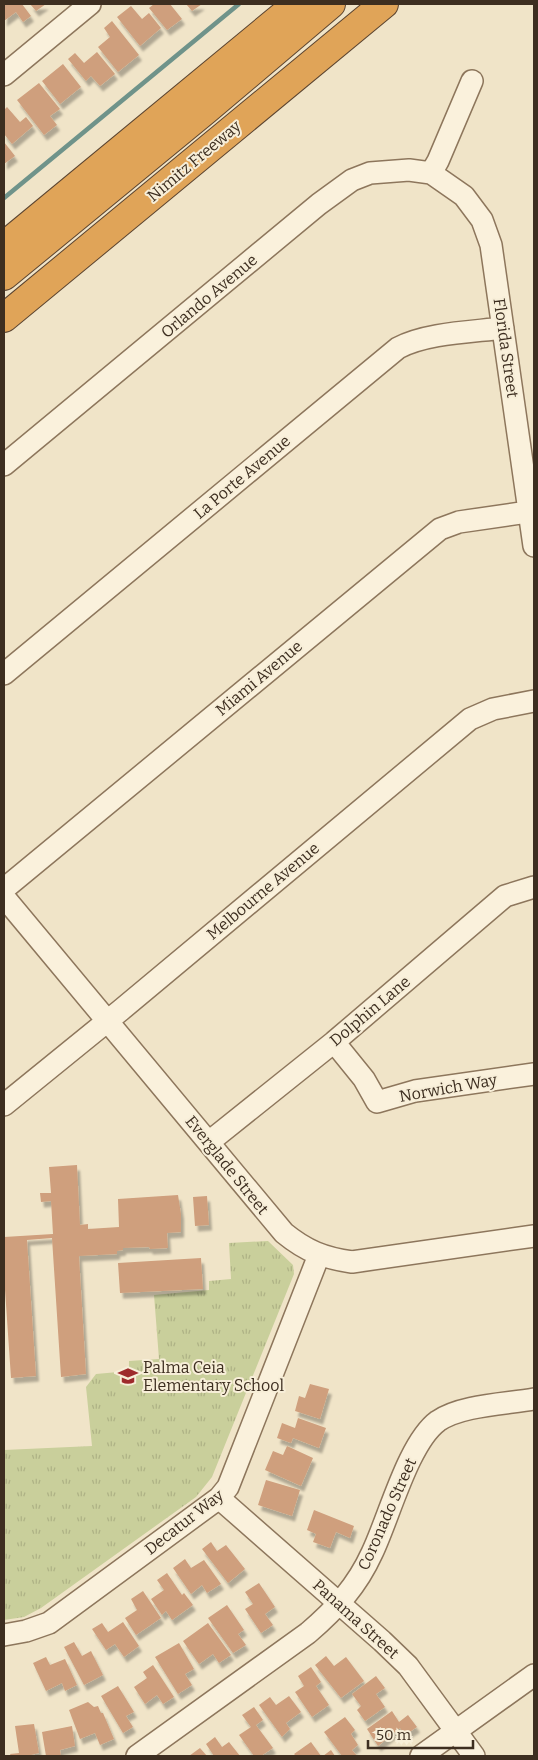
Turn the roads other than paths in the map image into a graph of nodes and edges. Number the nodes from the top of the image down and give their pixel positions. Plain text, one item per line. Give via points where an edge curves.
1 (90, 4) edge
2 (297, 4) edge
3 (331, 4) edge
4 (359, 4) edge
5 (384, 4) edge
6 (4, 75) edge
7 (472, 81) dead end
8 (431, 173) junction
9 (4, 246) edge
10 (4, 276) edge
11 (4, 298) edge
12 (4, 318) edge
13 (503, 328) junction
14 (4, 465) edge
15 (532, 511) edge
16 (534, 546) edge
17 (4, 674) edge
18 (534, 701) edge
19 (534, 887) edge
20 (4, 888) edge
21 (4, 897) edge
22 (108, 1021) junction
23 (334, 1042) junction
24 (534, 1074) edge
25 (4, 1105) edge
26 (209, 1142) junction
27 (534, 1236) edge
28 (319, 1255) junction
29 (534, 1399) edge
30 (218, 1498) junction
31 (339, 1604) junction
32 (4, 1635) edge
33 (534, 1675) edge
34 (456, 1731) junction
35 (137, 1756) edge
36 (421, 1756) edge
37 (474, 1756) edge

1 - 6 street
2 - 9 highway
3 - 10 highway
4 - 11 highway
5 - 12 highway, Nimitz Freeway
7 - 8 street
8 - 13 street, Florida Street via 464,196 482,220 491,245
8 - 14 street, Orlando Avenue via 388,170 352,180
13 - 15 street, Florida Street
13 - 17 street, La Porte Avenue via 424,338 398,348
15 - 16 street, Florida Street
15 - 20 street, Miami Avenue via 459,522 440,529
18 - 22 street, Melbourne Avenue via 493,709 470,719
19 - 23 street, Dolphin Lane via 505,896
21 - 22 street, Everglade Street
22 - 25 street, Melbourne Avenue
22 - 26 street, Everglade Street
23 - 24 street, Norwich Way via 364,1079 377,1102 415,1091
23 - 26 street, Dolphin Lane
26 - 28 street, Everglade Street via 284,1233 301,1247
27 - 28 street, Everglade Street via 352,1262
28 - 30 street, Decatur Way via 228,1487
29 - 31 street, Coronado Street via 459,1411 438,1422 423,1437 404,1474 372,1554
30 - 31 street, Panama Street
30 - 32 street, Decatur Way via 49,1623
31 - 34 street, Panama Street via 408,1666
31 - 35 street, Coronado Street via 308,1633
33 - 34 street
34 - 36 street
34 - 37 street, Panama Street

